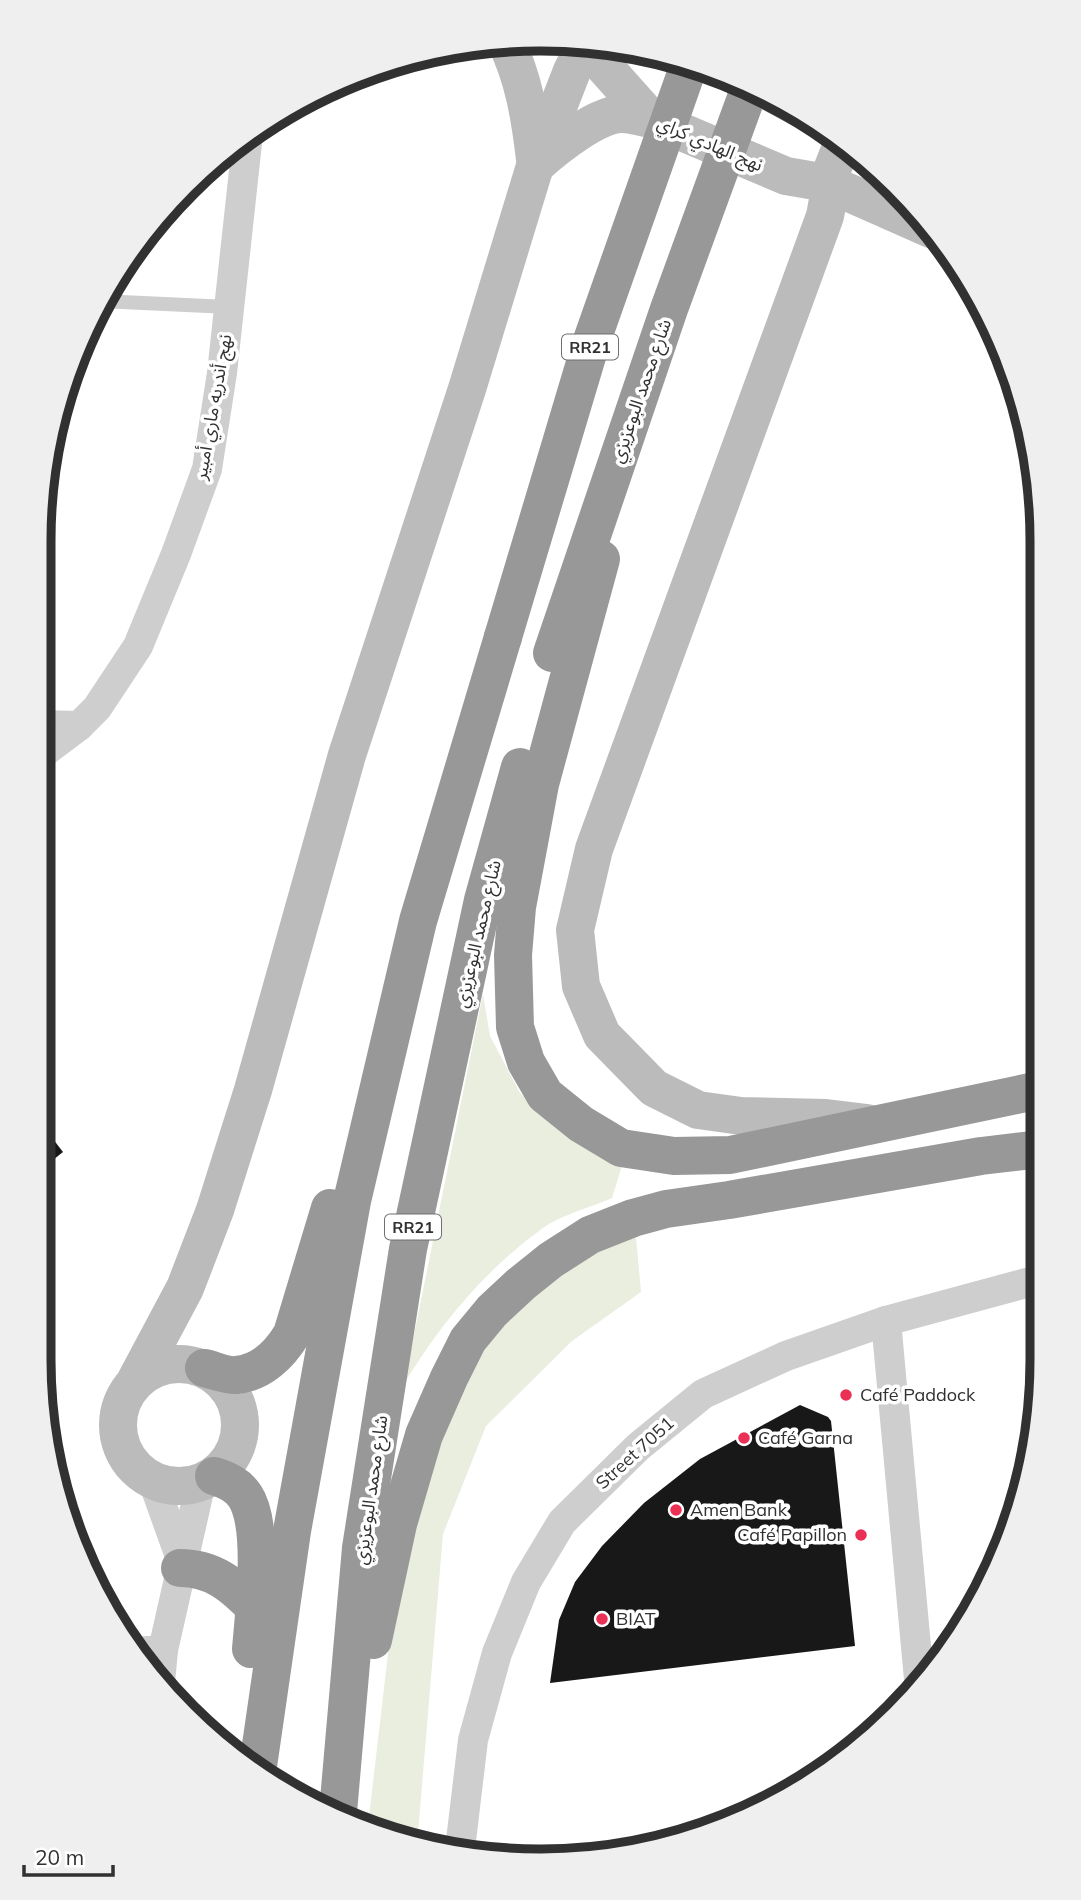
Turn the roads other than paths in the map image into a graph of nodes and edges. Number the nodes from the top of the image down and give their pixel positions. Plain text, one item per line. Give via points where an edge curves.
1 (511, 52) edge
2 (580, 53) edge
3 (594, 54) edge
4 (686, 73) edge
5 (747, 96) edge
6 (651, 119) junction
7 (246, 149) edge
8 (839, 152) edge
9 (535, 166) junction
10 (827, 183) junction
11 (911, 220) edge
12 (113, 302) edge
13 (229, 307) junction
14 (564, 651) junction
15 (51, 725) edge
16 (79, 726) junction
17 (51, 746) edge
18 (418, 921) junction
19 (1030, 1092) edge
20 (875, 1124) junction
21 (1030, 1150) edge
22 (1030, 1282) edge
23 (185, 1288) junction
24 (886, 1321) junction
25 (199, 1367) junction
26 (136, 1380) junction
27 (207, 1479) junction
28 (153, 1481) junction
29 (181, 1565) junction
30 (255, 1608) junction
31 (149, 1651) edge
32 (918, 1671) edge
33 (246, 1751) edge
34 (259, 1760) edge
35 (339, 1806) edge
36 (339, 1806) edge
37 (461, 1842) edge

1 - 9 street via 529,110
2 - 9 street
3 - 6 street, نهج الهادي كراي
4 - 18 highway, RR21, bridge via 591,343
5 - 14 highway, شارع محمد البوعزيزي / RR21, bridge via 669,309
6 - 9 street via 621,114 589,126
6 - 10 street, نهج الهادي كراي via 786,176
7 - 13 street, نهج أندريه ماري أمبير
8 - 10 street
9 - 23 street via 347,755 253,1090
10 - 11 street, نهج الهادي كراي
10 - 20 street via 825,216 594,849 575,930 581,986 602,1035 654,1088 698,1110
12 - 13 lane
13 - 16 street, نهج أندريه ماري أمبير via 206,469 176,554 138,646
14 - 20 highway via 517,907 513,955 515,1027 526,1062 545,1095 621,1148 674,1156 730,1155
14 - 35 highway, شارع محمد البوعزيزي / RR21 via 483,900 408,1250 361,1548
15 - 16 street
16 - 17 street, نهج أندريه ماري أمبير
18 - 25 highway via 292,1334 258,1369 236,1375
18 - 34 highway, RR21 via 352,1201 292,1531
19 - 20 highway
21 - 36 highway via 666,1209 590,1236 520,1284 467,1340 424,1435 398,1524
22 - 24 street, Street 7051
23 - 25 street
23 - 26 street
24 - 32 street
24 - 37 street, Street 7051 via 786,1356 703,1394 638,1447 562,1522 526,1582 496,1653 473,1740
25 - 26 street via 180,1363 157,1367
25 - 27 street via 230,1392 240,1426 235,1450 221,1470
26 - 28 street via 122,1400 117,1423 121,1447 134,1468
27 - 28 street via 177,1487
27 - 29 street
27 - 30 highway via 230,1481 245,1495 254,1515
28 - 29 street
29 - 30 highway via 223,1579
29 - 31 street
30 - 33 highway

